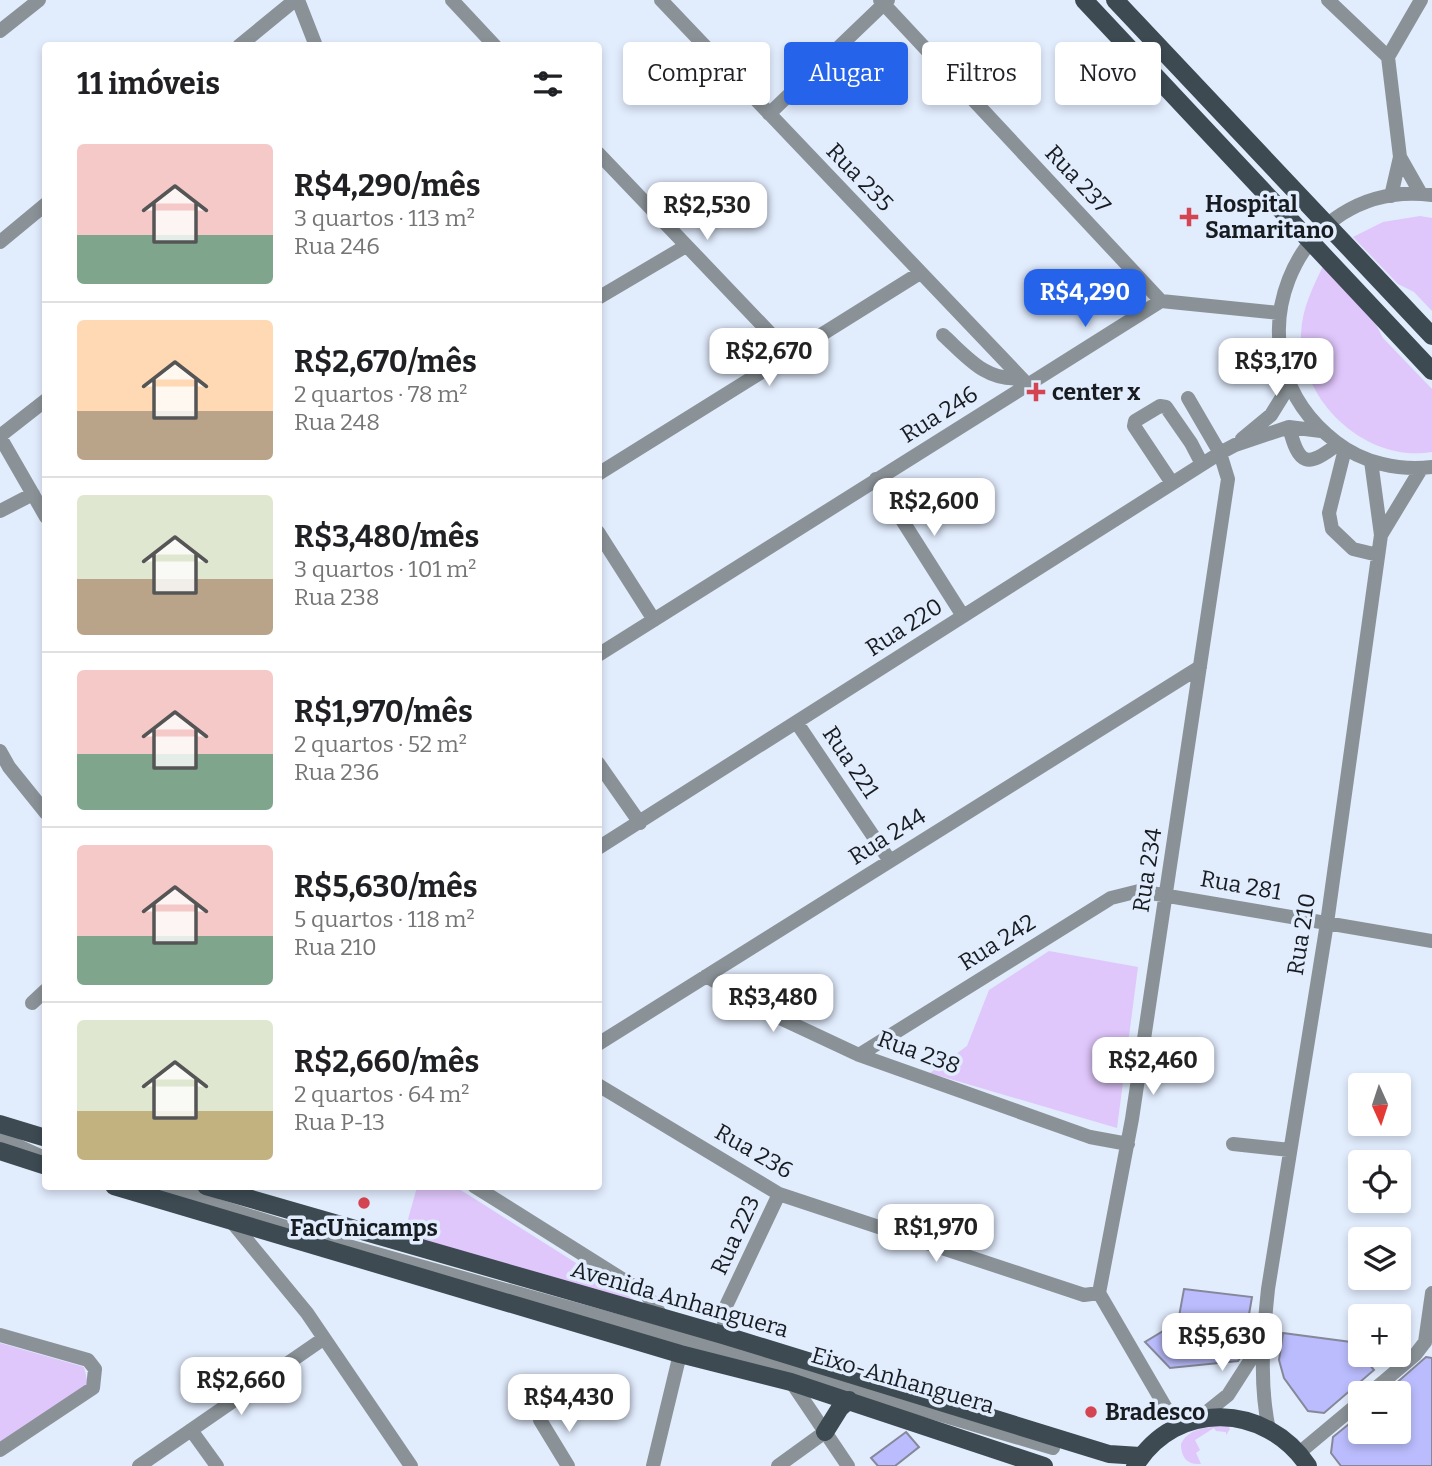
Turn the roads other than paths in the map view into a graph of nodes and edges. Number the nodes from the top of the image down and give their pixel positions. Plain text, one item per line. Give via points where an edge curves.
1 (39, 0) edge
2 (296, 0) edge
3 (452, 0) edge
4 (661, 0) edge
5 (1084, 0) edge
6 (1328, 0) edge
7 (1421, 0) edge
8 (884, 1) edge
9 (1125, 3) edge
10 (0, 32) edge
11 (244, 42) edge
12 (314, 42) edge
13 (491, 42) edge
14 (1388, 57) junction
15 (769, 114) junction
16 (602, 157) edge
17 (1400, 157) junction
18 (1426, 194) edge
19 (1391, 196) junction
20 (42, 207) edge
21 (1328, 225) junction
22 (0, 242) edge
23 (1311, 242) junction
24 (687, 246) junction
25 (920, 273) junction
26 (602, 296) edge
27 (1161, 301) junction
28 (1279, 313) junction
29 (943, 335) dead end
30 (1432, 336) edge
31 (790, 354) junction
32 (1432, 371) edge
33 (1024, 382) junction
34 (1289, 386) junction
35 (1188, 398) dead end
36 (42, 403) edge
37 (1289, 427) junction
38 (1321, 431) junction
39 (0, 437) edge
40 (1235, 445) junction
41 (1341, 446) junction
42 (1220, 453) junction
43 (1371, 461) junction
44 (1202, 464) junction
45 (1426, 468) edge
46 (602, 472) edge
47 (876, 480) junction
48 (1172, 483) junction
49 (33, 495) junction
50 (42, 510) edge
51 (0, 511) edge
52 (1381, 535) junction
53 (602, 538) edge
54 (1378, 555) junction
55 (963, 616) junction
56 (654, 620) junction
57 (602, 652) edge
58 (1200, 667) junction
59 (797, 723) junction
60 (0, 751) edge
61 (3, 769) edge
62 (602, 769) edge
63 (42, 809) edge
64 (640, 823) junction
65 (602, 846) edge
66 (890, 861) junction
67 (1167, 895) junction
68 (1327, 923) junction
69 (1432, 941) edge
70 (706, 976) junction
71 (42, 994) edge
72 (33, 1003) dead end
73 (602, 1041) edge
74 (859, 1055) junction
75 (602, 1087) edge
76 (0, 1124) edge
77 (0, 1137) edge
78 (42, 1137) edge
79 (1128, 1144) junction
80 (1233, 1144) dead end
81 (42, 1145) edge
82 (1290, 1150) junction
83 (0, 1151) edge
84 (42, 1156) edge
85 (42, 1165) edge
86 (127, 1190) edge
87 (154, 1190) edge
88 (179, 1190) edge
89 (200, 1190) edge
90 (220, 1190) edge
91 (480, 1190) edge
92 (779, 1194) junction
93 (215, 1205) junction
94 (232, 1222) junction
95 (1099, 1293) junction
96 (1432, 1293) edge
97 (664, 1319) junction
98 (0, 1335) edge
99 (723, 1335) junction
100 (323, 1339) junction
101 (1262, 1340) junction
102 (1429, 1343) edge
103 (768, 1350) junction
104 (680, 1354) junction
105 (786, 1375) junction
106 (1384, 1381) edge
107 (849, 1399) junction
108 (1348, 1414) edge
109 (540, 1420) dead end
110 (1197, 1420) junction
111 (1177, 1427) junction
112 (191, 1430) junction
113 (1269, 1430) junction
114 (825, 1432) junction
115 (1053, 1448) dead end
116 (0, 1450) edge
117 (1303, 1459) edge
118 (1138, 1461) edge
119 (139, 1466) edge
120 (216, 1466) edge
121 (411, 1466) edge
122 (568, 1466) edge
123 (653, 1466) edge
124 (778, 1466) edge
125 (848, 1466) edge
126 (1044, 1466) edge

1 - 10 street
2 - 11 street
2 - 12 street
3 - 13 street
4 - 15 street, Rua 235
5 - 23 main road
6 - 14 street
7 - 14 street
8 - 15 street
8 - 27 street, Rua 237
9 - 21 main road
14 - 17 street
15 - 25 street, Rua 235
16 - 24 street
17 - 18 street
17 - 19 street
18 - 19 street
19 - 21 street via 1369,202
20 - 22 street
21 - 23 street
21 - 30 main road
23 - 28 street via 1296,263
23 - 32 main road
24 - 26 street
24 - 31 street
25 - 31 street
25 - 33 street, Rua 235
27 - 28 street
27 - 33 street, Rua 246
28 - 34 street via 1279,350
29 - 33 street via 982,370
31 - 46 street
33 - 47 street, Rua 246
34 - 38 street
34 - 40 street, Rua 220 via 1271,415
35 - 42 street, Rua 234
36 - 39 street
37 - 38 street, Rua 220
37 - 40 street, Rua 220
37 - 41 street via 1294,449 1303,458 1312,461
38 - 41 street
39 - 49 street
40 - 42 street, Rua 220
41 - 43 street
41 - 54 street via 1329,513 1332,529 1353,549
42 - 44 street, Rua 220
42 - 58 street, Rua 234 via 1228,479
43 - 45 street
43 - 52 street, Rua 210
44 - 48 street, Rua 220
44 - 48 street via 1166,407 1160,405 1134,426
45 - 52 street, Rua 210
47 - 55 street
47 - 56 street, Rua 246
48 - 55 street, Rua 220
49 - 50 street
49 - 51 street
52 - 54 street, Rua 210
53 - 56 street
54 - 68 street, Rua 210
55 - 59 street, Rua 220
56 - 57 street, Rua 246
58 - 66 street, Rua 244
58 - 67 street, Rua 234
59 - 64 street, Rua 220
59 - 66 street, Rua 221
60 - 61 street
61 - 63 street
62 - 64 street
64 - 65 street, Rua 220
66 - 70 street, Rua 244
67 - 68 street, Rua 281
67 - 74 street, Rua 242 via 1139,891 1111,898
67 - 79 street, Rua 234
68 - 69 street, Rua 281
68 - 82 street, Rua 210
70 - 73 street, Rua 244
70 - 74 street, Rua 238 via 767,1012
71 - 72 street
74 - 79 street, Rua 238 via 1090,1137
75 - 92 street, Rua 236
76 - 78 main road
77 - 81 street
77 - 84 street
79 - 95 street, Rua 234
80 - 82 street
82 - 101 street, Rua 210
83 - 85 main road
86 - 94 main road
87 - 93 street, Eixo-Anhanguera
88 - 93 street, Eixo-Anhanguera
89 - 93 street
90 - 97 main road, Avenida Anhanguera
91 - 97 street via 646,1294
92 - 95 street, Rua 236 via 1084,1295
92 - 99 street, Rua 223 via 726,1306
93 - 94 street
93 - 105 street, Eixo-Anhanguera
94 - 100 street
94 - 104 main road
95 - 111 street
96 - 102 street
97 - 99 main road, Avenida Anhanguera
98 - 116 street via 88,1360 95,1369 93,1388
99 - 103 main road, Avenida Anhanguera
100 - 112 street
100 - 121 street
101 - 110 street, Rua 210 via 1228,1395
101 - 113 street, Rua 210
102 - 106 street
103 - 105 street
103 - 118 main road, Avenida Anhanguera
104 - 105 main road
104 - 123 street
105 - 107 main road
105 - 114 street
105 - 115 street, Eixo-Anhanguera
107 - 114 main road
107 - 126 main road
108 - 117 street
109 - 122 street
110 - 111 main road
110 - 113 main road via 1249,1420
111 - 118 main road
112 - 119 street
112 - 120 street
113 - 117 main road via 1282,1436
114 - 124 street
114 - 125 street

